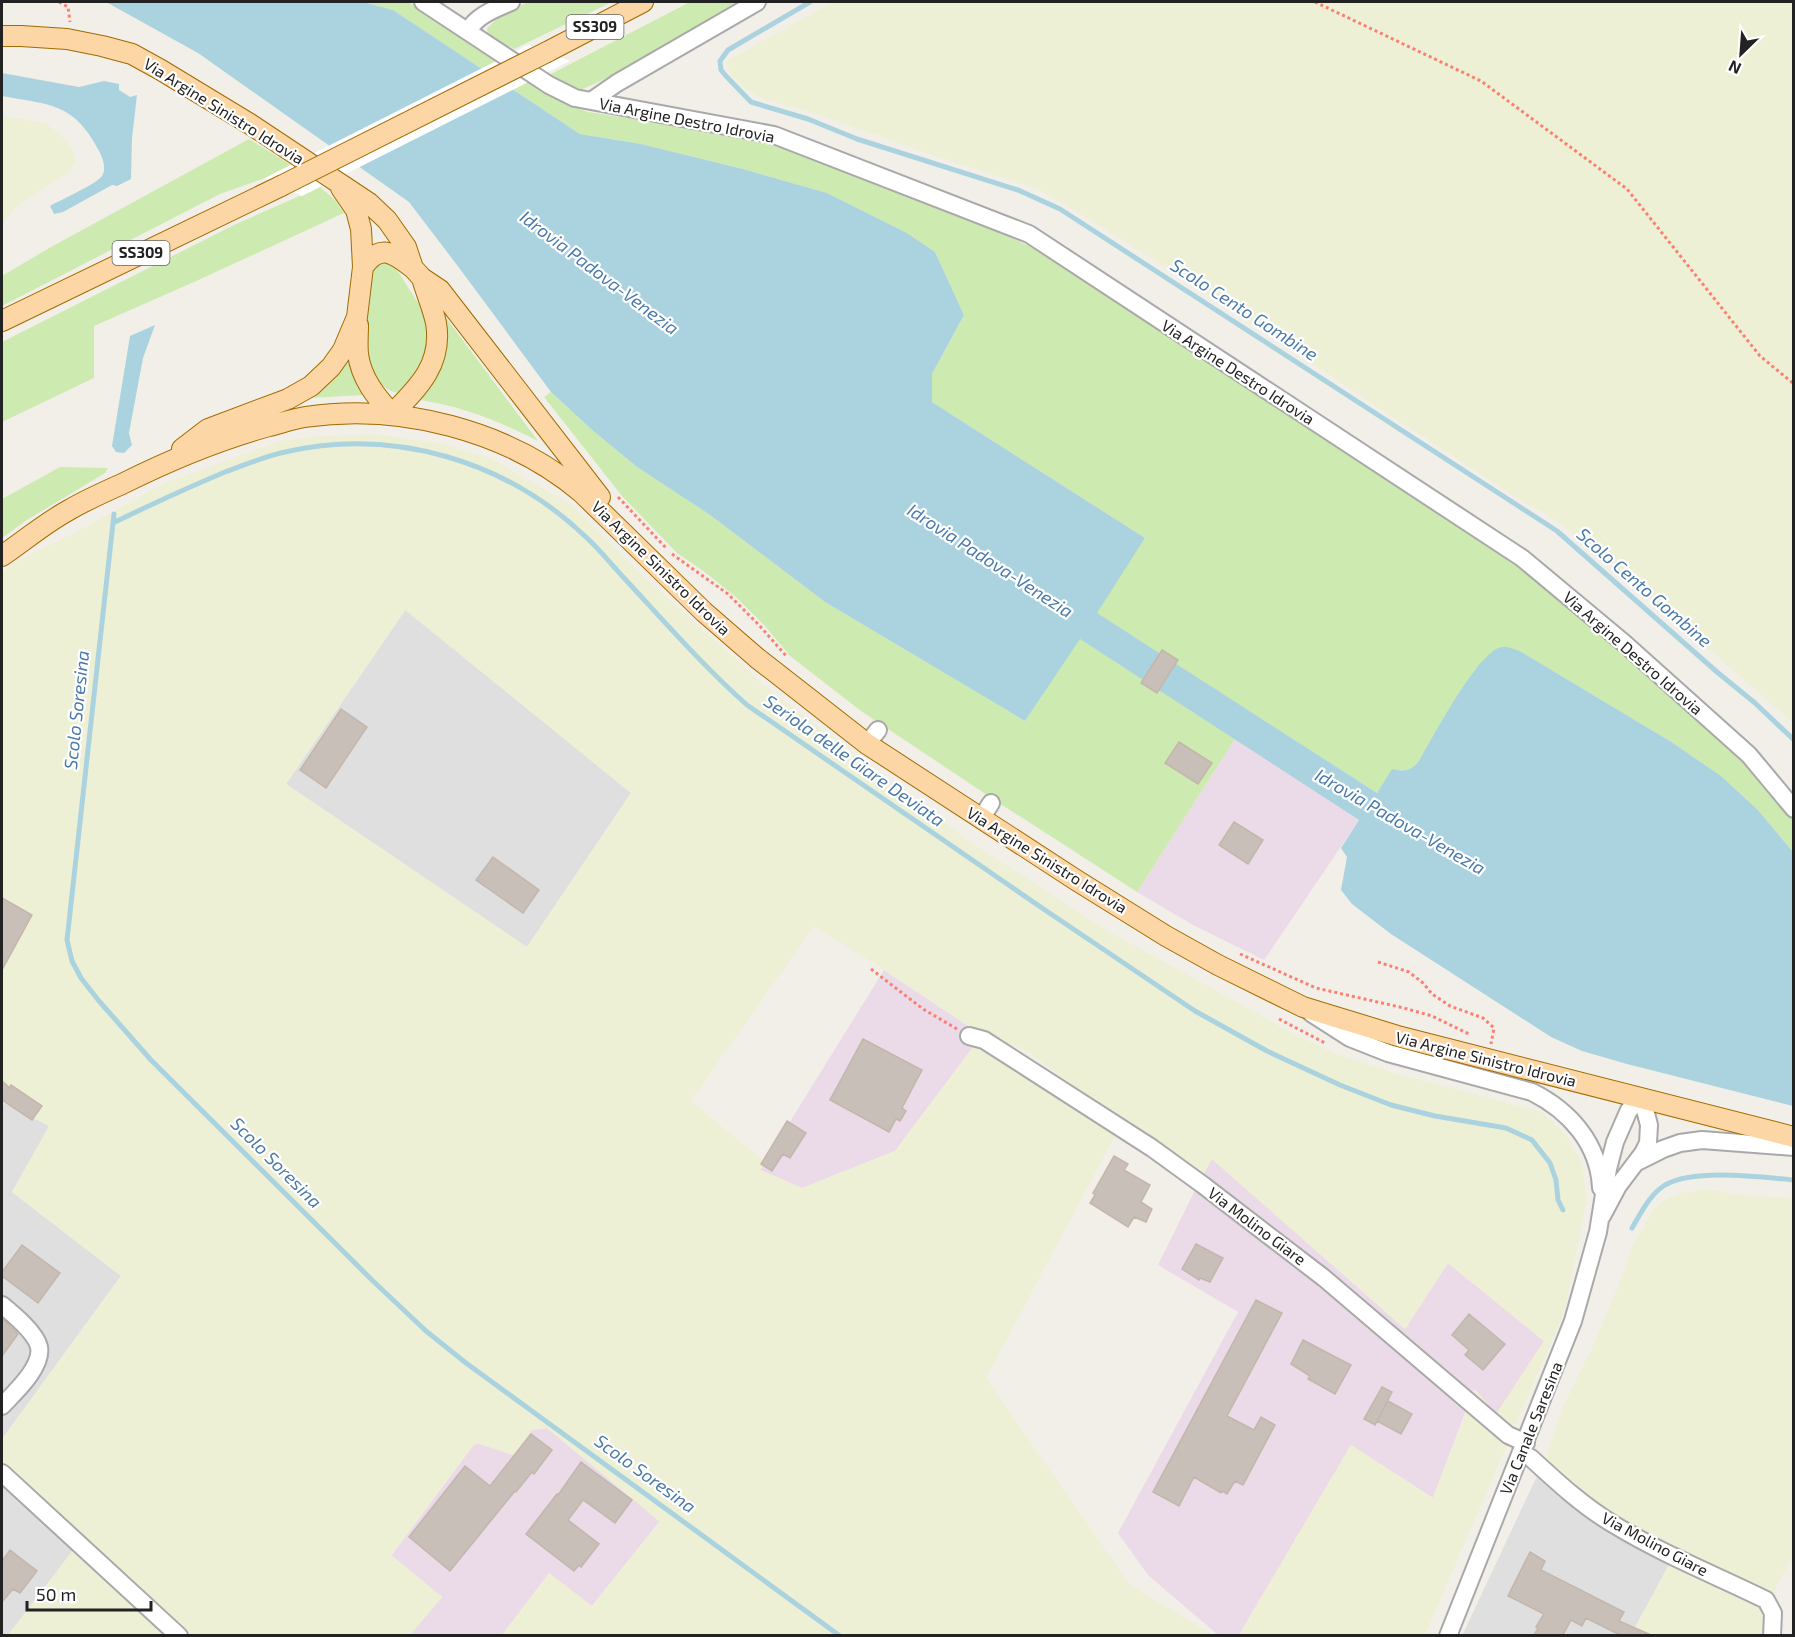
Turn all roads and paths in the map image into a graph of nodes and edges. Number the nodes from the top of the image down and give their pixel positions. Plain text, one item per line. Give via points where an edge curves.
1 (59, 2) edge
2 (423, 2) edge
3 (511, 2) edge
4 (643, 2) edge
5 (757, 2) edge
6 (1315, 2) edge
7 (72, 28) junction
8 (468, 31) junction
9 (2, 36) edge
10 (591, 100) junction
11 (336, 182) junction
12 (363, 267) junction
13 (417, 273) junction
14 (357, 317) junction
15 (2, 321) edge
16 (1794, 384) edge
17 (392, 414) junction
18 (166, 462) junction
19 (613, 492) dead end
20 (2, 556) edge
21 (648, 556) junction
22 (787, 657) dead end
23 (1794, 809) edge
24 (1239, 954) dead end
25 (1378, 962) dead end
26 (871, 969) dead end
27 (1303, 1007) junction
28 (1279, 1019) dead end
29 (969, 1036) joint
30 (1475, 1037) dead end
31 (1483, 1039) dead end
32 (1325, 1043) dead end
33 (1642, 1098) junction
34 (1794, 1137) edge
35 (1794, 1147) edge
36 (1636, 1163) junction
37 (1600, 1224) junction
38 (2, 1305) edge
39 (2, 1406) edge
40 (1524, 1448) junction
41 (2, 1473) edge
42 (179, 1635) edge
43 (1448, 1635) edge
44 (1772, 1635) edge

1 - 7 path via 68,7
2 - 8 street, Via Argine Destro Idrovia
3 - 8 street via 487,12
4 - 15 main road, SS309, bridge via 282,186
5 - 10 street, Via Argine Destro Idrovia
6 - 16 path via 1481,81 1627,189 1760,356
7 - 9 main road, Via Argine Sinistro Idrovia
7 - 11 main road, Via Argine Sinistro Idrovia via 132,54 193,88
8 - 10 street, Via Argine Destro Idrovia via 549,85 575,98
10 - 23 street, Via Argine Destro Idrovia via 774,135 1029,234 1522,558 1749,755
11 - 12 main road via 356,210
11 - 13 main road, Via Argine Sinistro Idrovia via 387,220 406,247
12 - 13 main road via 374,255 388,252
12 - 14 main road
13 - 17 main road, Via Argine Sinistro Idrovia via 436,322 437,344 420,386
13 - 21 main road via 440,290
14 - 17 main road via 358,354 364,377
14 - 18 main road via 343,350 311,386 288,399 208,429
17 - 18 main road via 303,417 233,436
17 - 21 main road, Via Argine Sinistro Idrovia via 468,431 541,463 582,492
18 - 20 main road via 69,510
19 - 22 path via 672,554 728,594
21 - 27 main road, Via Argine Sinistro Idrovia via 757,658 1166,936
24 - 30 path via 1316,988 1423,1013
25 - 31 path via 1409,972 1450,1006 1483,1018 1494,1028 1491,1041
26 - 29 path via 923,1009
27 - 33 main road, Via Argine Sinistro Idrovia via 1401,1037
27 - 37 street, Via Canale Saresina via 1350,1038 1389,1053 1532,1092 1554,1104 1591,1146 1600,1183
28 - 32 path
29 - 40 street, Via Molino Giare via 984,1040 1152,1148 1324,1278
33 - 34 main road, Via Argine Sinistro Idrovia
33 - 36 street, Via Canale Saresina via 1649,1135
33 - 37 street, Via Canale Saresina via 1629,1110 1616,1142
35 - 36 street, Via Canale Saresina via 1702,1140 1680,1143
36 - 37 street, Via Canale Saresina via 1618,1186
37 - 40 street, Via Canale Saresina via 1573,1321
38 - 39 street via 26,1325 39,1347 38,1362
40 - 43 street, Via Canale Saresina
40 - 44 street, Via Molino Giare via 1572,1494 1614,1525 1766,1600 1773,1612
41 - 42 street

